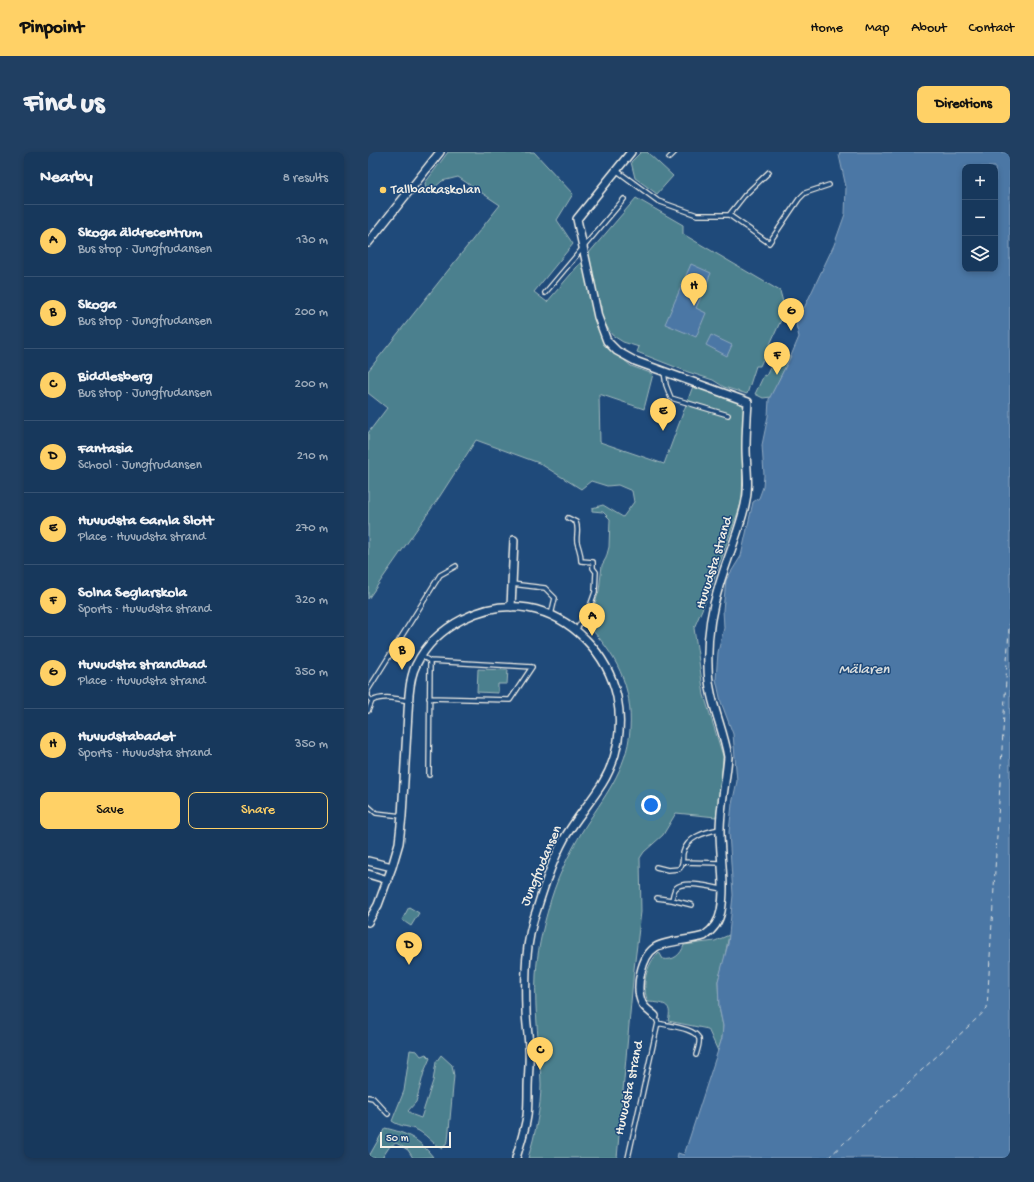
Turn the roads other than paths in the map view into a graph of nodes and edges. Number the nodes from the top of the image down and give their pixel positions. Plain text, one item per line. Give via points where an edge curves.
1 (440, 152) edge
2 (630, 152) edge
3 (675, 152) edge
4 (669, 158) dead end
5 (616, 170) junction
6 (769, 172) dead end
7 (829, 185) dead end
8 (624, 199) dead end
9 (729, 215) junction
10 (368, 243) edge
11 (583, 248) junction
12 (545, 293) dead end
13 (664, 372) junction
14 (728, 415) dead end
15 (568, 518) dead end
16 (514, 540) dead end
17 (456, 566) dead end
18 (512, 584) junction
19 (511, 607) junction
20 (551, 615) junction
21 (577, 630) junction
22 (421, 656) junction
23 (430, 661) junction
24 (368, 690) edge
25 (368, 694) edge
26 (429, 698) junction
27 (372, 701) junction
28 (409, 701) junction
29 (368, 711) edge
30 (428, 775) dead end
31 (368, 806) edge
32 (402, 816) junction
33 (720, 829) junction
34 (368, 861) edge
35 (683, 862) junction
36 (720, 863) junction
37 (392, 867) junction
38 (656, 867) dead end
39 (368, 874) edge
40 (388, 880) junction
41 (722, 889) junction
42 (657, 898) dead end
43 (672, 900) junction
44 (692, 905) dead end
45 (368, 922) edge
46 (657, 1020) junction
47 (696, 1055) dead end
48 (368, 1098) edge
49 (388, 1114) dead end
50 (516, 1158) edge
51 (628, 1158) edge

1 - 10 street
2 - 5 street
3 - 4 lane
5 - 9 lane via 658,201 697,215
5 - 11 street, Huvudsta strand via 577,219
6 - 9 lane
7 - 9 lane via 805,193 769,243
8 - 11 lane
11 - 12 lane
11 - 13 street, Huvudsta strand via 598,317 607,340 617,351
13 - 14 lane via 671,398
13 - 33 street, Huvudsta strand via 748,402 746,504 718,587 708,644 710,695 727,746 728,757
15 - 21 lane via 577,525 581,561 593,562 596,572 595,592
16 - 18 street
17 - 24 lane via 440,575
18 - 19 street
18 - 20 lane via 545,588 555,598
19 - 20 street, Jungfrudansen via 526,607
19 - 22 street, Jungfrudansen via 478,613 457,622 442,632
20 - 21 street, Jungfrudansen
21 - 50 street, Jungfrudansen via 601,658 610,676 620,716 619,737 603,783 563,840 536,911 526,967 529,1050 527,1116
22 - 23 lane
22 - 28 street, Jungfrudansen via 411,680
23 - 26 lane
23 - 26 lane via 532,667 510,700
25 - 27 lane
26 - 30 lane
27 - 28 lane via 382,698
27 - 29 lane
28 - 32 street, Jungfrudansen
31 - 32 lane via 376,813
32 - 37 street, Jungfrudansen via 399,843
33 - 35 lane via 706,832 693,839 683,853
33 - 36 street, Huvudsta strand
34 - 37 street
35 - 36 lane
35 - 38 lane via 679,869 675,870
36 - 41 street, Huvudsta strand
37 - 40 street, Jungfrudansen
39 - 40 street
40 - 45 street, Jungfrudansen
41 - 43 lane via 683,884 676,887
41 - 46 street, Huvudsta strand via 721,912 716,926 710,932 704,936 656,946 642,966 642,1002
42 - 43 lane
43 - 44 lane
46 - 47 lane via 691,1031 697,1036 699,1041
46 - 51 lane, Huvudsta strand
48 - 49 lane via 373,1098

